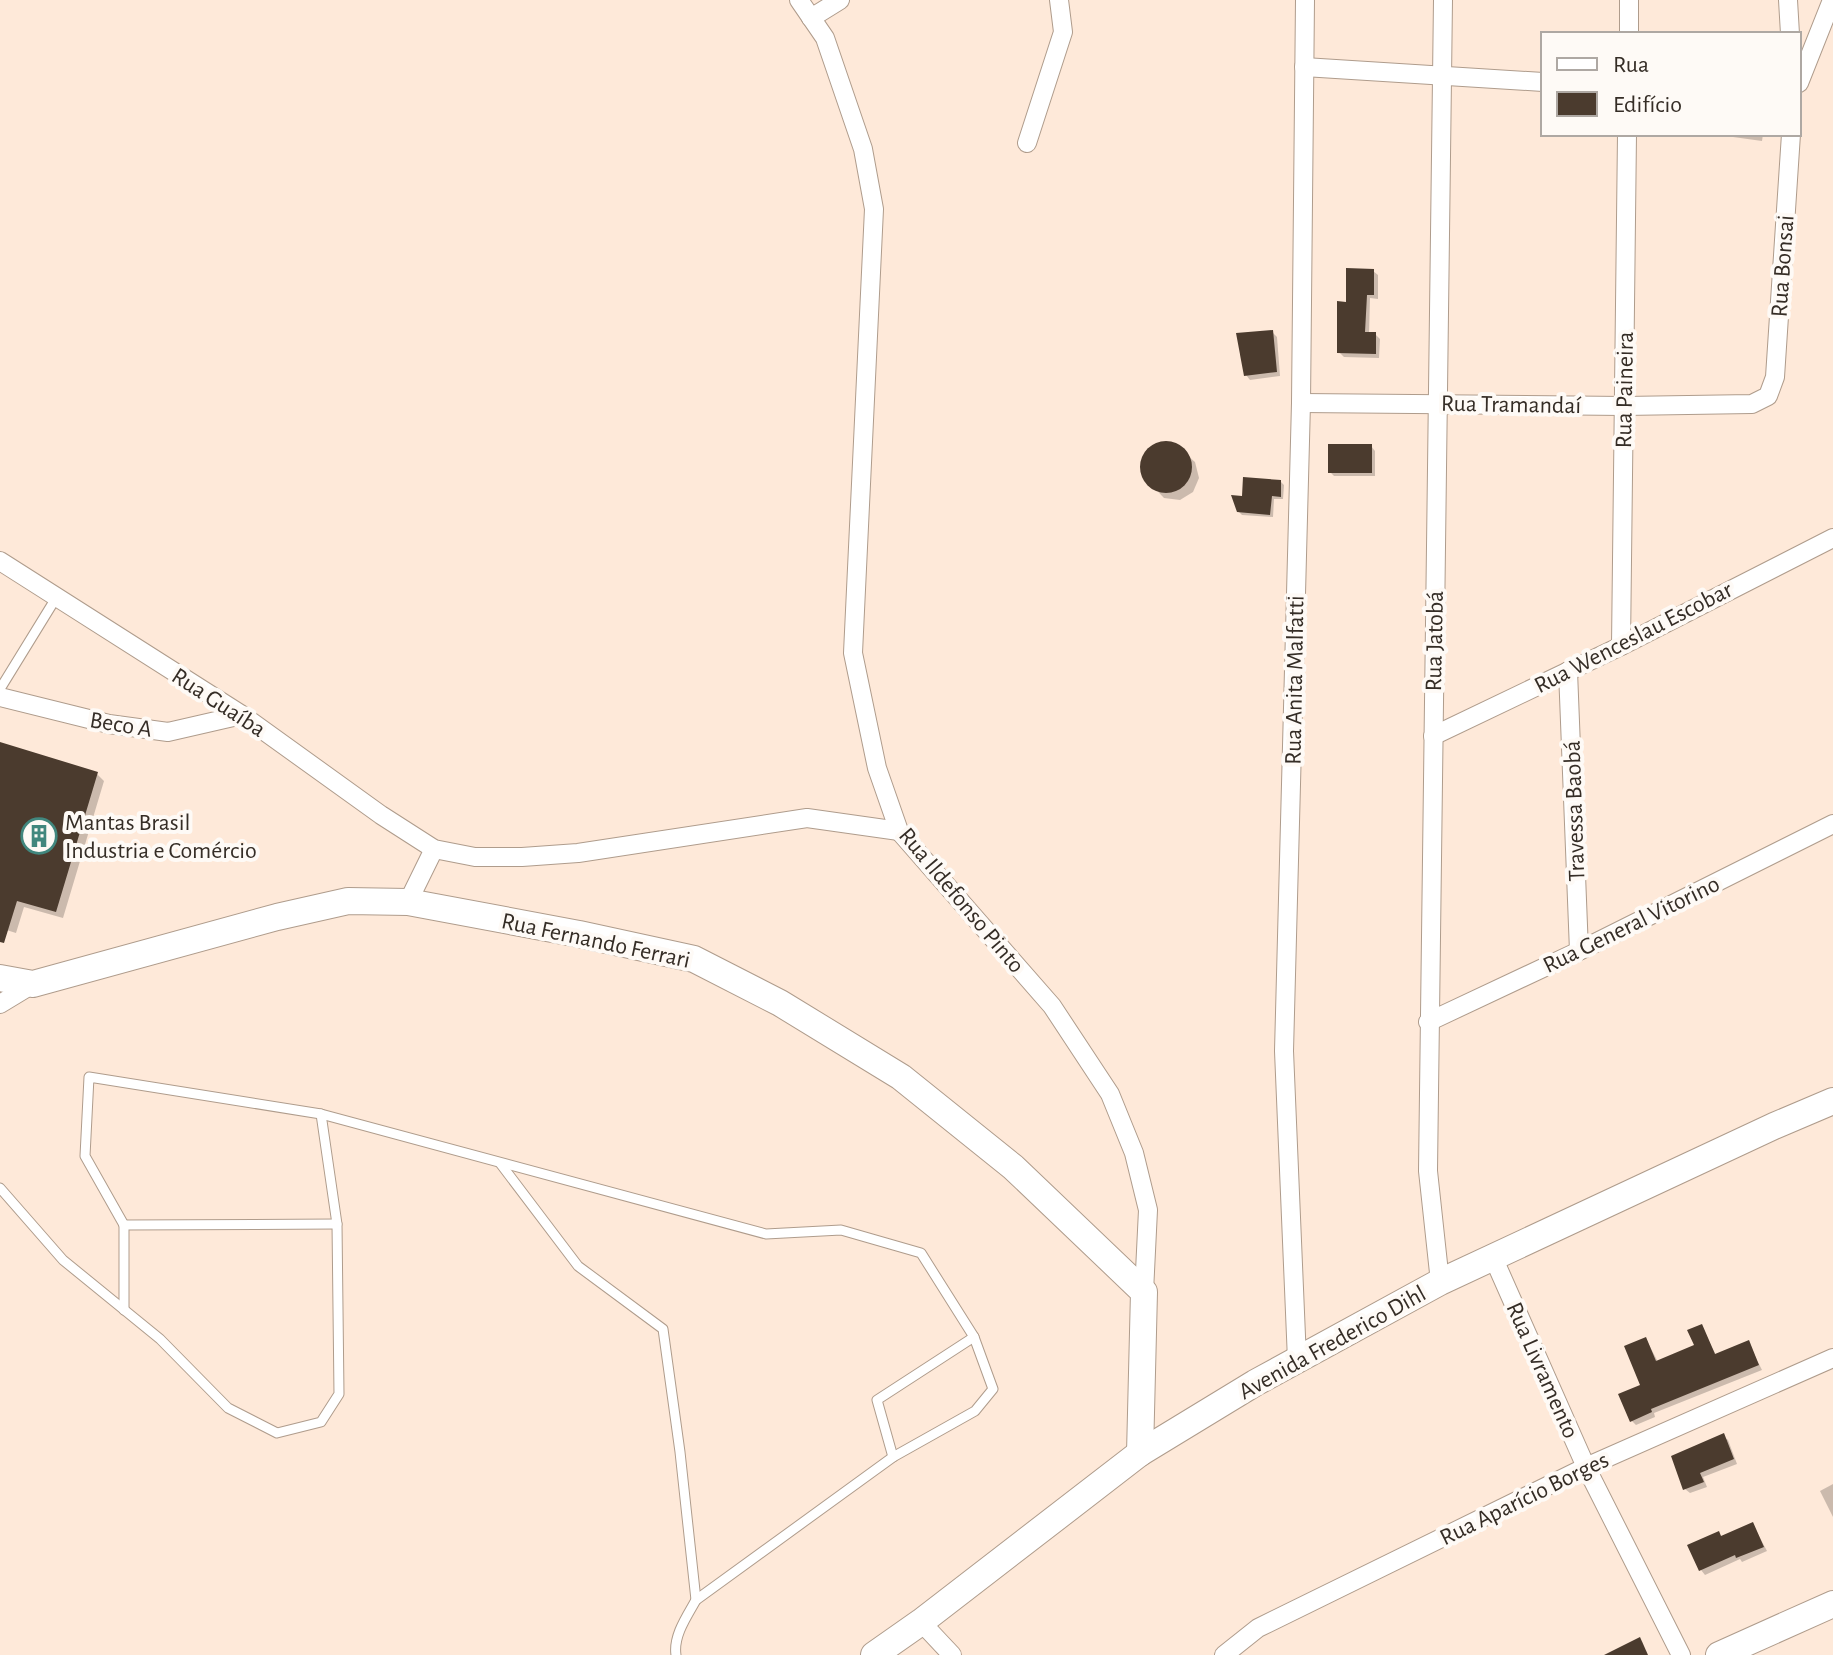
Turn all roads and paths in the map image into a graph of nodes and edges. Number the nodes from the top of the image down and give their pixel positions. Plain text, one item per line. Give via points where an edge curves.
1 (799, 0) edge
2 (840, 0) edge
3 (1059, 0) edge
4 (1305, 0) edge
5 (1443, 0) edge
6 (1629, 0) edge
7 (1788, 0) edge
8 (1832, 0) edge
9 (811, 18) junction
10 (1629, 32) edge
11 (1790, 32) edge
12 (1304, 67) junction
13 (1441, 76) junction
14 (1801, 78) edge
15 (1541, 82) edge
16 (1627, 136) edge
17 (1791, 136) edge
18 (1027, 143) dead end
19 (1768, 396) joint
20 (1438, 402) junction
21 (1301, 403) junction
22 (1624, 406) junction
23 (1833, 538) edge
24 (0, 561) edge
25 (56, 598) junction
26 (1621, 646) junction
27 (1568, 671) junction
28 (0, 689) edge
29 (0, 697) edge
30 (242, 715) junction
31 (1433, 736) junction
32 (1833, 824) edge
33 (899, 831) junction
34 (434, 849) junction
35 (408, 902) junction
36 (1579, 951) junction
37 (0, 978) edge
38 (33, 984) junction
39 (0, 1004) edge
40 (1428, 1022) junction
41 (1833, 1101) edge
42 (321, 1114) junction
43 (500, 1163) junction
44 (0, 1188) edge
45 (337, 1224) junction
46 (124, 1225) junction
47 (1493, 1257) junction
48 (1440, 1282) junction
49 (1144, 1292) junction
50 (124, 1310) junction
51 (974, 1337) junction
52 (1833, 1358) edge
53 (1297, 1360) junction
54 (1140, 1453) junction
55 (893, 1457) junction
56 (1586, 1467) junction
57 (696, 1600) junction
58 (1833, 1604) edge
59 (921, 1622) junction
60 (676, 1655) edge
61 (874, 1655) edge
62 (952, 1655) edge
63 (1224, 1655) edge
64 (1681, 1655) edge
65 (1719, 1655) edge

1 - 9 street, Rua Ildefonso Pinto
2 - 9 street
3 - 18 street via 1063,32
4 - 12 street, Rua Anita Malfatti
5 - 13 street, Rua Jatobá
6 - 10 street
7 - 11 street
8 - 14 street
9 - 33 street, Rua Ildefonso Pinto via 825,38 863,149 874,209 853,653 877,768
12 - 13 street
12 - 21 street, Rua Anita Malfatti
13 - 15 street
13 - 20 street, Rua Jatobá
16 - 22 street, Rua Paineira
17 - 19 street, Rua Bonsai via 1775,377
19 - 22 street, Rua Tramandaí via 1752,404
20 - 21 street, Rua Tramandaí
20 - 22 street, Rua Tramandaí
20 - 31 street, Rua Jatobá
21 - 53 street, Rua Anita Malfatti via 1284,1051
22 - 26 street, Rua Paineira
23 - 26 street, Rua Wenceslau Escobar
24 - 25 street, Rua Guaíba
25 - 28 lane
25 - 30 street, Rua Guaíba
26 - 27 street, Rua Wenceslau Escobar
27 - 31 street, Rua Wenceslau Escobar
27 - 36 street, Travessa Baobá
29 - 30 street, Beco A via 109,724 168,732
30 - 34 street, Rua Guaíba
31 - 40 street, Rua Jatobá
32 - 36 street, Rua General Vitorino
33 - 34 street, Rua Guaíba via 807,818 550,855 475,857
33 - 49 street, Rua Ildefonso Pinto via 1052,1006 1110,1094 1134,1153 1148,1210
34 - 35 street
35 - 38 main road, Rua Fernando Ferrari via 348,901
35 - 49 main road, Rua Fernando Ferrari via 694,959 780,1003 913,1087 1013,1167
36 - 40 street, Rua General Vitorino
37 - 38 main road
38 - 39 street, Rua Fernando Ferrari
40 - 48 street, Rua Jatobá via 1428,1171
41 - 47 main road, Avenida Frederico Dihl
42 - 43 lane
42 - 45 lane
42 - 46 lane via 89,1077 85,1156
43 - 51 lane via 766,1234 841,1230 921,1253
43 - 57 lane via 578,1266 663,1329
44 - 50 lane via 63,1260
45 - 46 lane
45 - 50 lane via 339,1394 321,1422 277,1433 228,1408
46 - 50 lane
47 - 48 main road, Avenida Frederico Dihl
47 - 56 street, Rua Livramento
48 - 53 main road, Avenida Frederico Dihl
49 - 54 main road, Rua Ildefonso Pinto
51 - 55 lane via 877,1400
51 - 55 lane via 993,1389 975,1411
52 - 56 street, Rua Aparício Borges
53 - 54 main road, Avenida Frederico Dihl
54 - 59 main road, Avenida Frederico Dihl
55 - 57 lane
56 - 63 street, Rua Aparício Borges via 1258,1628
56 - 64 street, Rua Livramento
57 - 60 lane via 681,1627
58 - 65 main road
59 - 61 main road, Avenida Frederico Dihl
59 - 62 street

